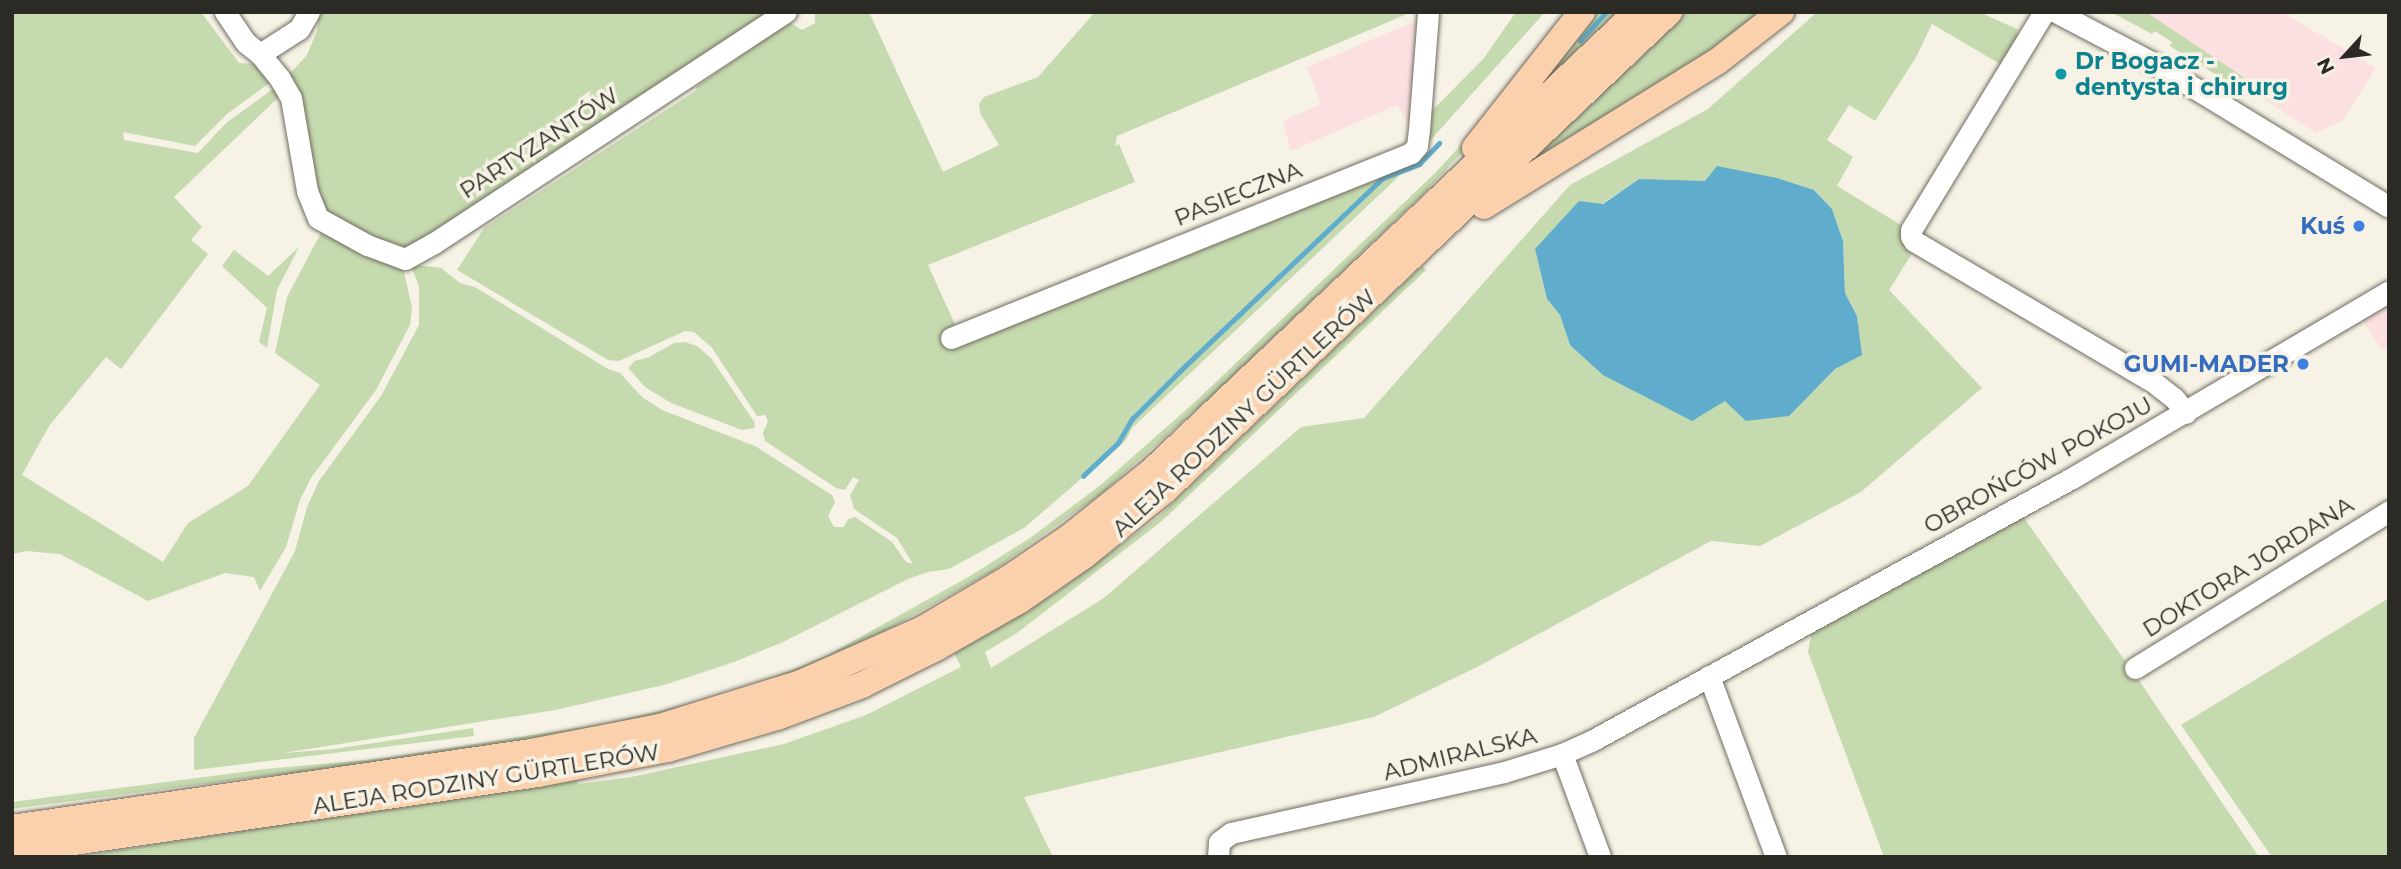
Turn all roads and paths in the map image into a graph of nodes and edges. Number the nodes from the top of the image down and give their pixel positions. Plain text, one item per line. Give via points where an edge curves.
1 (225, 12) edge
2 (309, 12) edge
3 (786, 12) edge
4 (1428, 12) edge
5 (1582, 12) edge
6 (1637, 12) edge
7 (1669, 12) edge
8 (1782, 12) edge
9 (2044, 12) edge
10 (2056, 12) edge
11 (2086, 18) edge
12 (260, 54) junction
13 (2389, 207) edge
14 (1415, 223) junction
15 (1411, 258) junction
16 (2389, 291) edge
17 (951, 338) dead end
18 (2186, 413) junction
19 (2389, 511) edge
20 (2135, 668) dead end
21 (1709, 676) junction
22 (1562, 754) junction
23 (12, 822) edge
24 (12, 828) edge
25 (46, 834) junction
26 (12, 851) edge
27 (1218, 854) edge
28 (16, 857) edge
29 (1600, 857) edge
30 (1776, 857) edge

1 - 12 street via 245,42
2 - 12 street via 299,29
3 - 12 street, PARTYZANTÓW via 405,259 322,222 315,212 298,147 291,98
4 - 17 street, PASIECZNA via 1419,130 1411,153
5 - 14 main road
6 - 14 main road, ALEJA RODZINY GÜRTLERÓW
7 - 15 main road, ALEJA RODZINY GÜRTLERÓW
8 - 15 main road via 1718,61 1519,182
9 - 18 street via 1911,236 2152,381
10 - 11 street
11 - 13 street
14 - 25 main road, ALEJA RODZINY GÜRTLERÓW via 1151,472 1071,536 964,606 848,664 753,701 660,727
15 - 25 main road, ALEJA RODZINY GÜRTLERÓW via 1212,449 1095,547 1020,600 862,685 777,717 668,749 538,774
16 - 18 street, OBROŃCÓW POKOJU
18 - 21 street, OBROŃCÓW POKOJU
19 - 20 street, DOKTORA JORDANA
21 - 22 street, ADMIRALSKA
21 - 30 street
22 - 27 street, ADMIRALSKA via 1448,786 1231,833 1219,842
22 - 29 street
23 - 25 main road
24 - 25 main road, ALEJA RODZINY GÜRTLERÓW
25 - 26 main road, ALEJA RODZINY GÜRTLERÓW
25 - 28 main road

